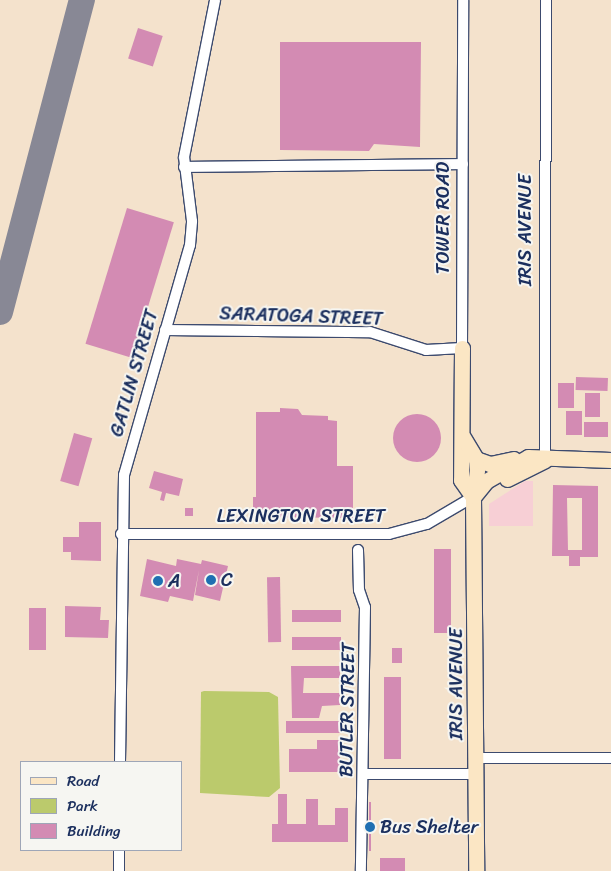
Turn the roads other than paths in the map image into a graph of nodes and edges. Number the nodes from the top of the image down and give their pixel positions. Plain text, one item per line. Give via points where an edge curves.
1 (215, 0) edge
2 (463, 0) edge
3 (546, 0) edge
4 (463, 164) junction
5 (184, 167) junction
6 (165, 330) junction
7 (462, 348) junction
8 (470, 456) junction
9 (528, 457) junction
10 (545, 460) junction
11 (611, 460) edge
12 (473, 497) junction
13 (121, 534) junction
14 (358, 550) dead end
15 (476, 758) junction
16 (611, 758) edge
17 (120, 761) edge
18 (364, 774) junction
19 (476, 774) junction
20 (119, 851) edge
21 (119, 871) edge
22 (361, 871) edge
23 (476, 871) edge

1 - 5 street, GATLIN STREET
2 - 4 street, TOWER ROAD
3 - 10 street, IRIS AVENUE
4 - 5 street
4 - 7 street, TOWER ROAD
5 - 6 street, GATLIN STREET via 192,234
6 - 7 street, SARATOGA STREET via 370,332 426,350
6 - 13 street, GATLIN STREET via 127,461
7 - 8 street, TOWER ROAD via 463,437
8 - 9 street via 490,464
8 - 12 street, TOWER ROAD
9 - 10 street
9 - 12 street via 486,481
10 - 11 street
10 - 12 street
12 - 13 street, LEXINGTON STREET via 426,524 390,534
12 - 15 street, IRIS AVENUE
13 - 17 street, GATLIN STREET
14 - 18 street, BUTLER STREET via 359,590 365,607
15 - 16 street
15 - 19 street, IRIS AVENUE
18 - 19 street
18 - 22 street, BUTLER STREET
19 - 23 street, IRIS AVENUE
20 - 21 street

